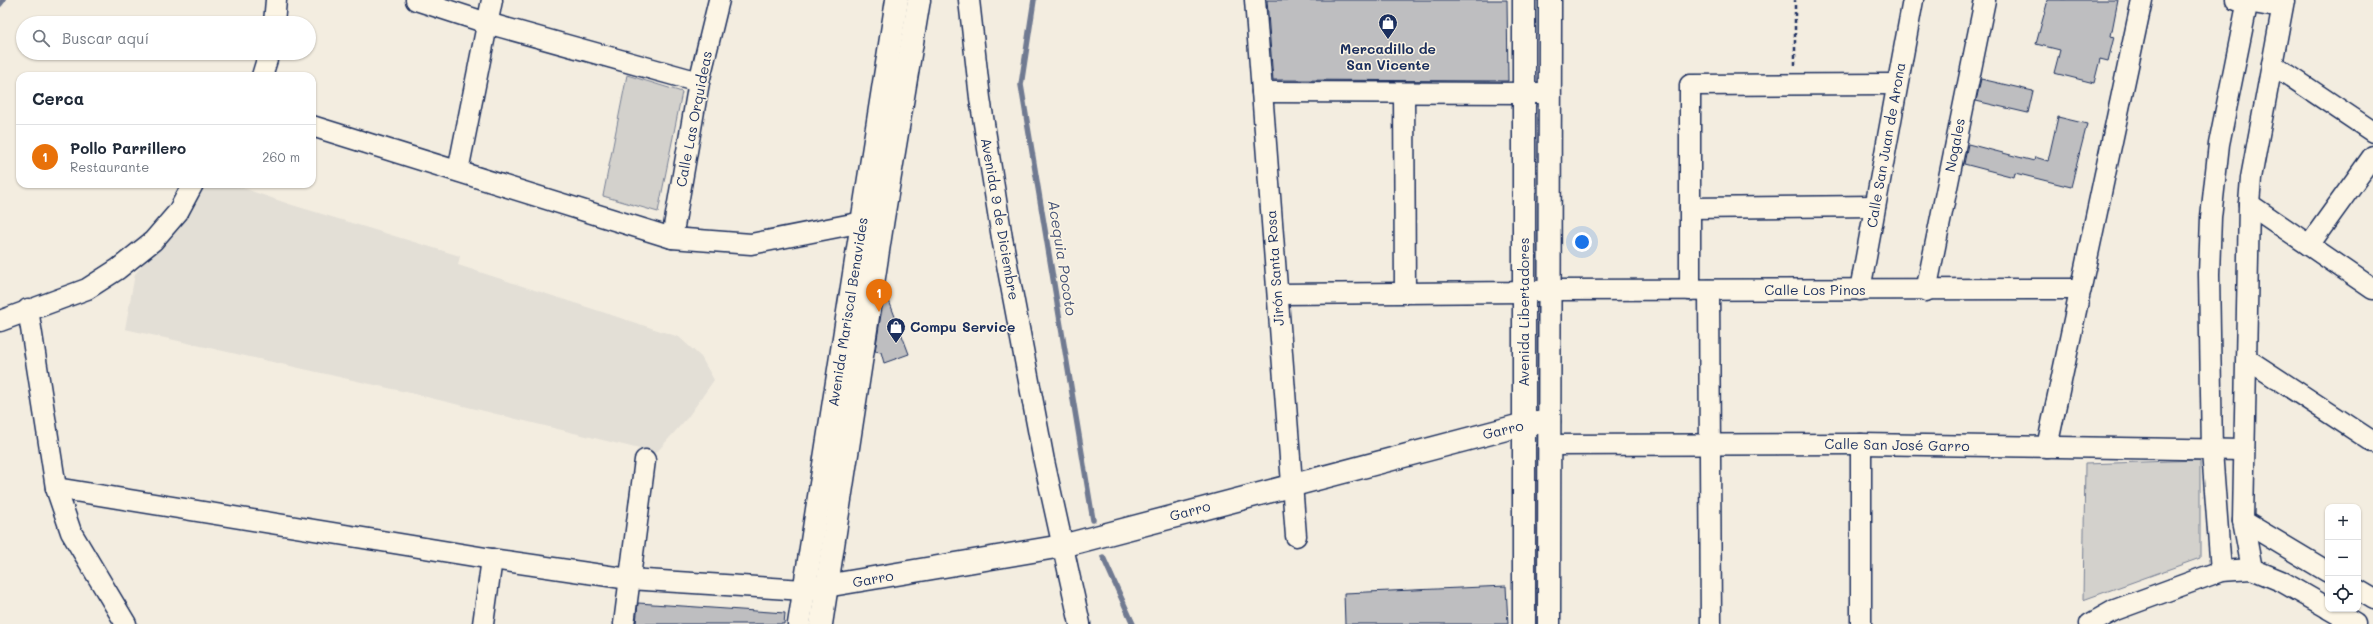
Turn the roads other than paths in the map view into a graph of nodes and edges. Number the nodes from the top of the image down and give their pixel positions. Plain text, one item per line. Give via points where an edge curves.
1 (276, 0) edge
2 (416, 0) edge
3 (492, 0) edge
4 (719, 0) edge
5 (897, 0) edge
6 (919, 0) edge
7 (969, 0) edge
8 (1255, 0) edge
9 (1524, 0) edge
10 (1550, 0) edge
11 (1913, 0) edge
12 (1985, 0) edge
13 (2142, 0) edge
14 (2244, 1) edge
15 (2283, 4) edge
16 (275, 16) edge
17 (487, 23) junction
18 (267, 60) edge
19 (2272, 64) junction
20 (263, 72) edge
21 (699, 82) junction
22 (1897, 84) junction
23 (1262, 92) junction
24 (1404, 93) junction
25 (1524, 93) junction
26 (1550, 93) junction
27 (316, 127) edge
28 (2373, 132) edge
29 (2373, 156) edge
30 (458, 171) junction
31 (191, 188) edge
32 (2249, 204) junction
33 (1875, 206) junction
34 (1690, 208) junction
35 (872, 220) junction
36 (672, 238) junction
37 (2309, 245) junction
38 (2081, 288) junction
39 (2373, 289) edge
40 (1550, 290) junction
41 (1699, 290) junction
42 (1860, 290) junction
43 (1926, 291) junction
44 (1405, 292) junction
45 (1524, 292) junction
46 (1278, 294) junction
47 (28, 309) junction
48 (0, 321) edge
49 (2247, 359) junction
50 (1549, 422) junction
51 (1524, 424) junction
52 (2372, 438) edge
53 (1549, 444) junction
54 (1861, 444) junction
55 (1710, 445) junction
56 (2047, 447) junction
57 (2244, 450) junction
58 (2212, 451) junction
59 (645, 460) dead end
60 (1292, 484) junction
61 (56, 488) junction
62 (2243, 521) junction
63 (1296, 536) dead end
64 (1062, 546) junction
65 (492, 559) junction
66 (2252, 569) junction
67 (2325, 570) edge
68 (2221, 571) junction
69 (630, 579) junction
70 (827, 587) junction
71 (804, 590) junction
72 (2361, 592) edge
73 (2373, 599) edge
74 (2325, 607) edge
75 (2334, 612) edge
76 (126, 624) edge
77 (483, 624) edge
78 (624, 624) edge
79 (799, 624) edge
80 (821, 624) edge
81 (1080, 624) edge
82 (1524, 624) edge
83 (1549, 624) edge
84 (1711, 624) edge
85 (1861, 624) edge
86 (2090, 624) edge
87 (2355, 624) edge

1 - 16 street
2 - 17 street
3 - 17 street
4 - 21 street, Calle Las Orquideas
5 - 35 main road, Avenida Mariscal Benavides
6 - 35 main road, Avenida Mariscal Benavides
7 - 64 street, Avenida 9 de Diciembre via 980,98 1002,238
8 - 23 street, Jirón Santa Rosa
9 - 25 main road, Avenida Libertadores
10 - 26 main road, Avenida Libertadores
11 - 22 street, Calle San Juan de Arona
12 - 43 street, Nogales
13 - 38 street
14 - 15 street
14 - 58 street via 2219,144 2211,217 2209,274
15 - 19 street
17 - 21 street
17 - 30 street
18 - 20 street
19 - 28 street
19 - 32 street via 2251,178
21 - 36 street, Calle Las Orquideas
22 - 33 street, Calle San Juan de Arona
22 - 34 street via 1690,85
23 - 24 street
23 - 46 street, Jirón Santa Rosa
24 - 25 street
24 - 44 street
25 - 26 street
25 - 45 main road, Avenida Libertadores
26 - 40 main road, Avenida Libertadores
27 - 30 street
29 - 37 street
30 - 36 street
31 - 47 street via 178,212 153,241 118,269 87,289
32 - 37 street
32 - 49 street
33 - 34 street
33 - 42 street, Calle San Juan de Arona
34 - 41 street
35 - 36 street via 751,244
35 - 70 main road, Avenida Mariscal Benavides
35 - 71 main road, Avenida Mariscal Benavides
37 - 39 street
38 - 43 street, Calle Los Pinos
38 - 56 street
40 - 41 street, Calle Los Pinos
40 - 45 street, Calle Los Pinos
40 - 50 main road, Avenida Libertadores
41 - 42 street, Calle Los Pinos
41 - 55 street
42 - 43 street, Calle Los Pinos
44 - 45 street, Calle Los Pinos
44 - 46 street, Calle Los Pinos
45 - 51 main road, Avenida Libertadores
46 - 60 street, Jirón Santa Rosa
47 - 48 street
47 - 61 street
49 - 52 street
49 - 57 street
50 - 51 main road, Garro
50 - 53 main road, Avenida Libertadores
51 - 60 main road, Garro
51 - 82 main road, Avenida Libertadores
53 - 55 street, Calle San José Garro
53 - 83 main road, Avenida Libertadores
54 - 55 street, Calle San José Garro
54 - 56 street, Calle San José Garro
54 - 85 street
55 - 84 street
56 - 58 street, Calle San José Garro
57 - 58 street, Calle San José Garro
57 - 62 street
58 - 68 street
59 - 69 street
60 - 63 street, Jirón Santa Rosa
60 - 64 main road, Garro
61 - 65 street
61 - 76 street via 70,532
62 - 66 street
62 - 67 street
64 - 70 main road, Garro
64 - 81 street, Avenida 9 de Diciembre
65 - 69 street
65 - 77 street
66 - 68 street
66 - 74 street via 2281,581
68 - 86 street via 2115,610
69 - 71 street
69 - 78 street
70 - 71 main road, Garro
70 - 80 main road, Avenida Mariscal Benavides
71 - 79 main road, Avenida Mariscal Benavides
72 - 73 street
75 - 87 street

